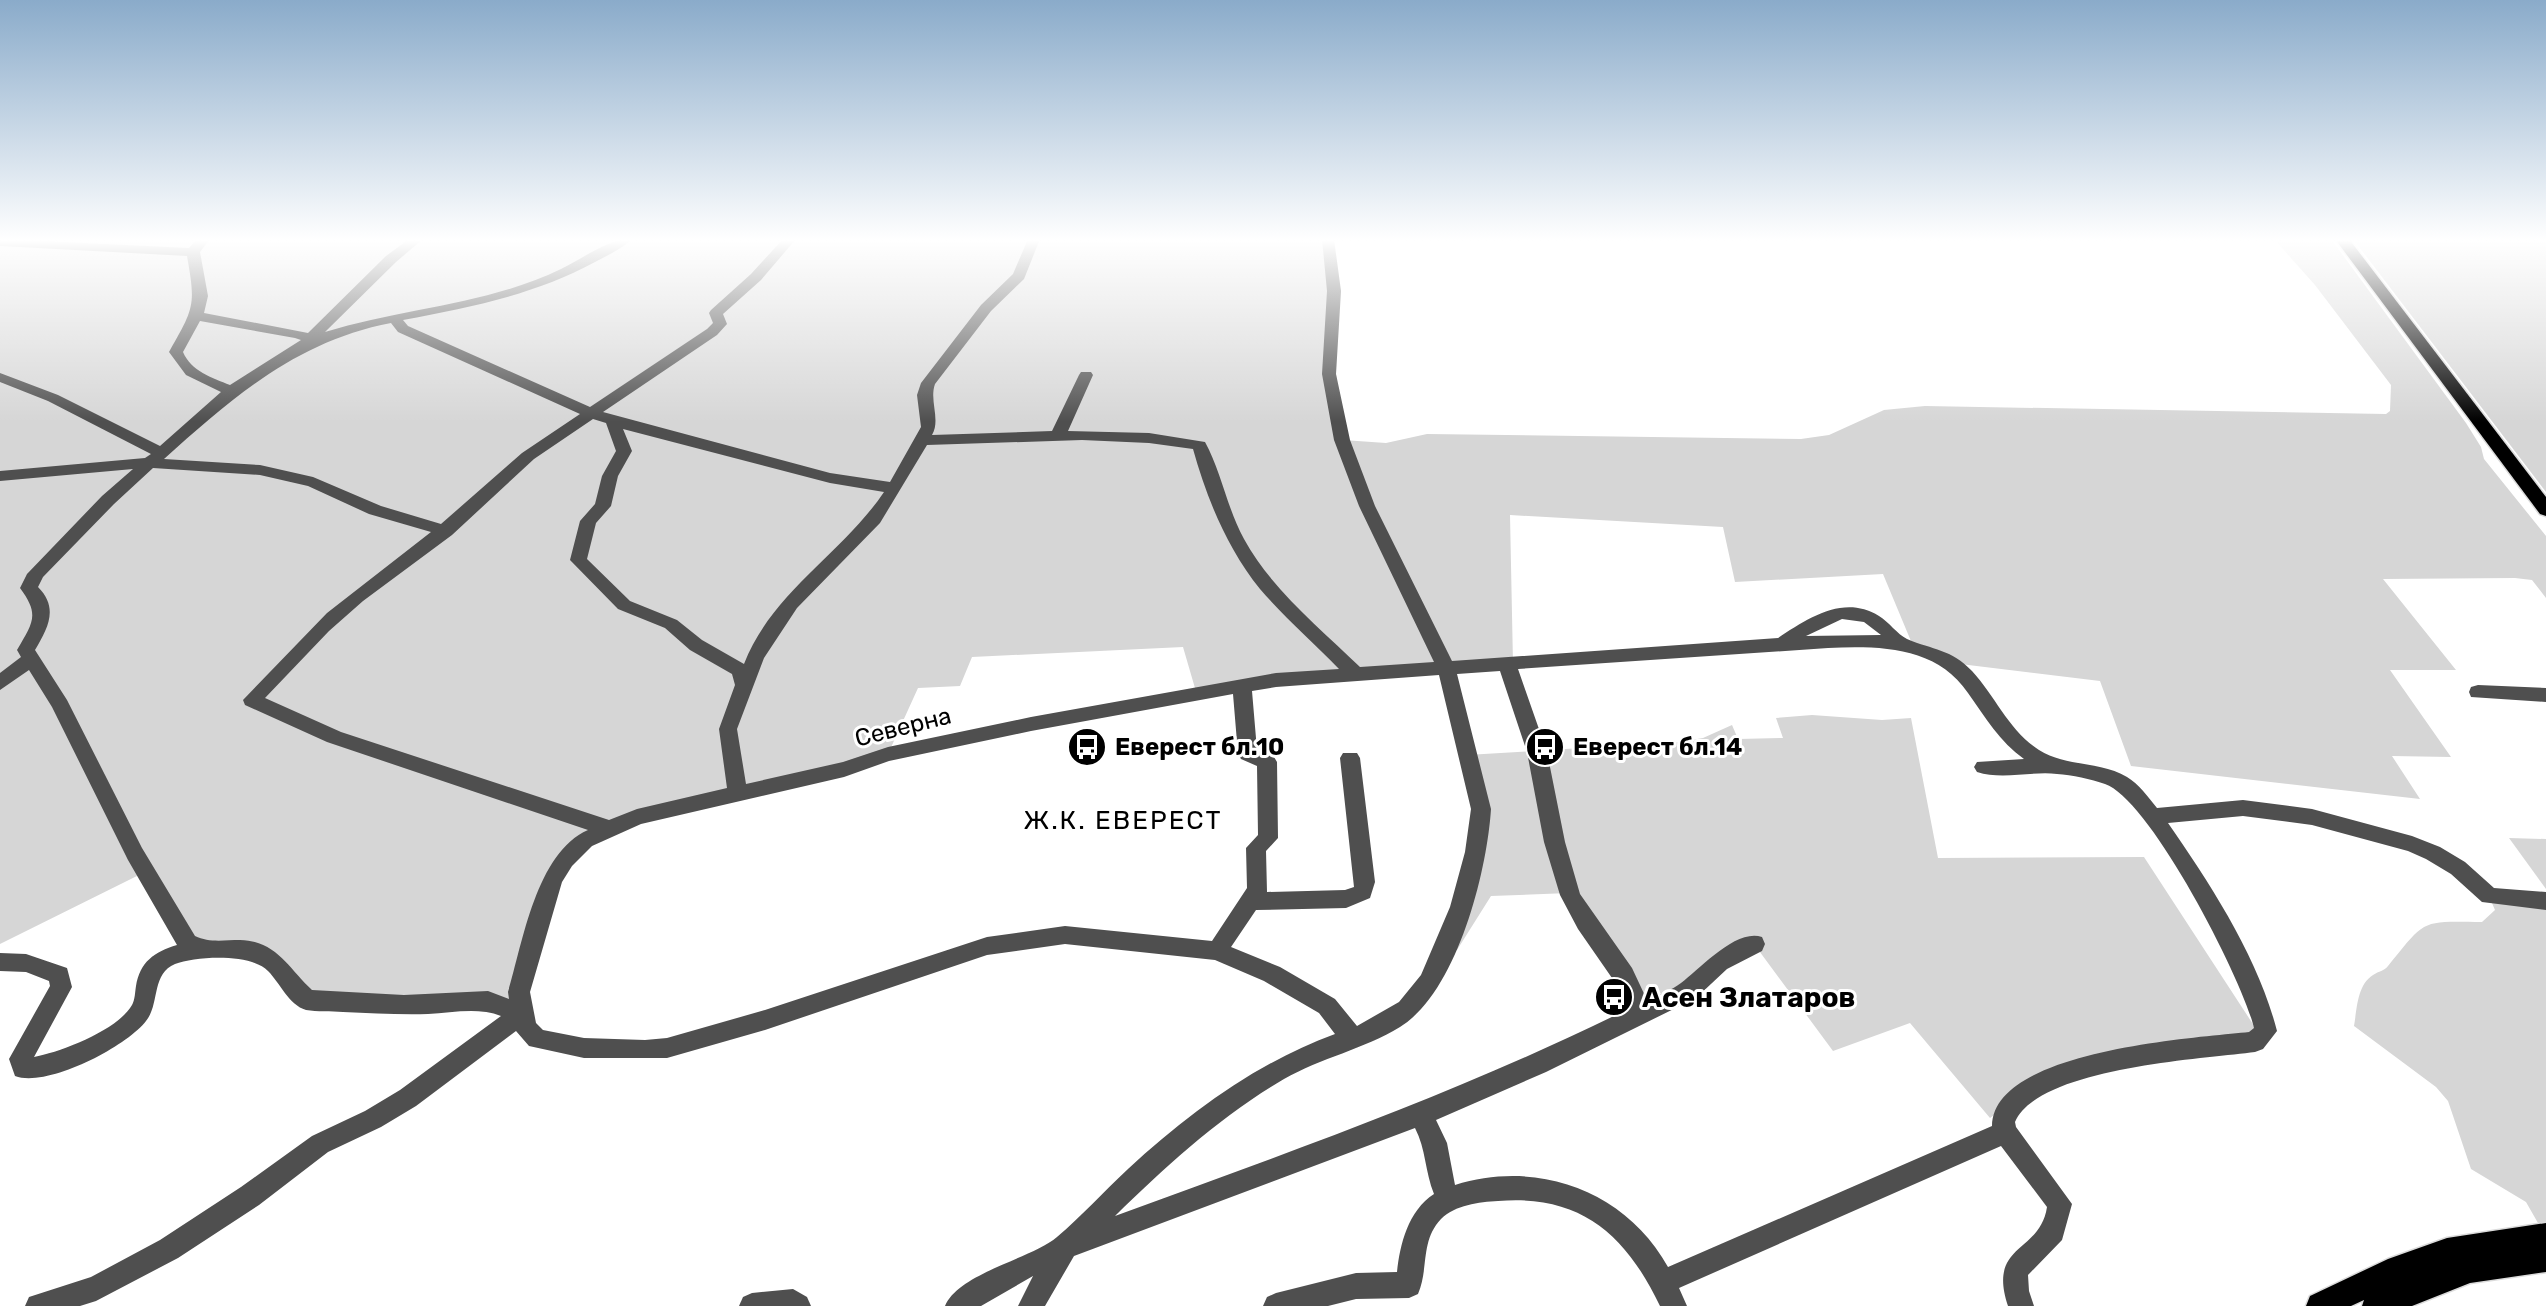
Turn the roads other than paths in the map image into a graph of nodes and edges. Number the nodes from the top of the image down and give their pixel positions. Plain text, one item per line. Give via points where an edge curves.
1 (200, 300) edge
2 (351, 300) edge
3 (477, 300) edge
4 (731, 300) edge
5 (994, 300) edge
6 (1333, 300) edge
7 (2388, 300) edge
8 (2399, 300) edge
9 (196, 316) junction
10 (396, 320) junction
11 (309, 342) junction
12 (1086, 375) dead end
13 (0, 377) edge
14 (231, 391) junction
15 (588, 412) junction
16 (612, 419) junction
17 (1058, 435) junction
18 (923, 440) junction
19 (155, 458) junction
20 (0, 476) edge
21 (893, 490) junction
22 (2546, 492) edge
23 (2546, 510) edge
24 (446, 531) junction
25 (30, 659) junction
26 (1507, 664) junction
27 (1446, 668) junction
28 (1355, 674) junction
29 (0, 683) edge
30 (744, 684) junction
31 (1242, 686) junction
32 (2478, 692) dead end
33 (2546, 695) edge
34 (1350, 758) dead end
35 (2056, 766) junction
36 (1984, 767) dead end
37 (738, 793) junction
38 (2153, 816) junction
39 (608, 828) junction
40 (1251, 901) junction
41 (2546, 901) edge
42 (1754, 944) dead end
43 (197, 949) junction
44 (1217, 951) junction
45 (0, 962) edge
46 (521, 1014) junction
47 (1628, 1020) junction
48 (1351, 1036) junction
49 (1421, 1115) junction
50 (2005, 1132) junction
51 (1448, 1200) junction
52 (2546, 1237) edge
53 (1066, 1246) junction
54 (2546, 1258) edge
55 (1663, 1282) junction
56 (38, 1306) edge
57 (752, 1306) edge
58 (798, 1306) edge
59 (958, 1306) edge
60 (1031, 1306) edge
61 (1276, 1306) edge
62 (1674, 1306) edge
63 (2021, 1306) edge
64 (2320, 1306) edge
65 (2376, 1306) edge

1 - 9 street
2 - 11 street
3 - 10 street
4 - 15 street via 716,313 720,324 712,332
5 - 18 street via 928,383 924,395 929,427
6 - 27 street via 1329,374 1342,440 1367,506
7 - 23 main road
8 - 22 main road
9 - 11 street
9 - 14 street via 176,352 178,361
10 - 11 street
10 - 15 street via 413,334
11 - 14 street
12 - 17 street
13 - 19 street via 53,398
14 - 19 street
15 - 16 street
15 - 24 street via 528,456
16 - 21 street
16 - 30 street via 624,451 610,476 603,506 588,521 578,560 624,605 671,624 740,670
17 - 18 street
17 - 28 street via 1200,445 1242,551 1271,589
18 - 21 street
19 - 20 street
19 - 24 street via 313,482 375,510
19 - 25 street via 36,574 29,588 40,599 42,622 26,650
21 - 30 street via 874,519 771,630
24 - 39 street via 333,617 252,700 334,737
25 - 29 street
25 - 43 street via 60,705 135,854 187,943
26 - 27 street, Северна
26 - 35 street, Северна via 1849,640 1900,644 1935,653 1959,668 2019,744
26 - 47 street via 1536,751 1569,893 1630,981 1637,1003
27 - 28 street, Северна
27 - 48 street via 1481,809 1479,840 1444,948 1417,1000 1383,1025
28 - 31 street, Северна
30 - 37 street via 728,729
31 - 37 street, Северна via 888,754
31 - 40 street via 1248,754 1267,762 1268,838 1256,848 1257,890
32 - 33 street
34 - 40 street via 1363,892 1346,899
35 - 36 street
35 - 38 street via 2121,782
37 - 39 street, Северна
38 - 41 street via 2243,808 2312,817 2433,853 2489,896
38 - 50 street via 2256,997 2266,1031 2255,1042 2161,1053 2037,1084 2015,1100 2003,1122
39 - 46 street, Северна via 585,840 552,880 519,992
40 - 44 street
42 - 47 street via 1719,962 1688,991
43 - 45 street via 156,965 140,1011 129,1024 37,1069 23,1068 20,1059 61,987 59,975 26,963
43 - 46 street via 233,949 274,959 307,1000 404,1005 488,1001
44 - 46 street via 1065,935 987,946 765,1020 645,1050 584,1048 537,1039
44 - 48 street via 1272,974 1327,1006
46 - 56 street via 408,1098 320,1144 169,1249 96,1288
47 - 49 street
48 - 53 street via 1306,1056 1200,1119
49 - 51 street via 1435,1143
49 - 53 street
50 - 55 street
50 - 63 street via 2060,1204 2052,1234 2013,1273
51 - 55 street via 1498,1187 1560,1192 1618,1223
51 - 61 street via 1433,1209 1420,1228 1410,1256 1409,1285 1356,1286
52 - 64 main road via 2447,1253
53 - 59 street
53 - 60 street
54 - 65 main road via 2470,1269
55 - 62 street
57 - 58 street

